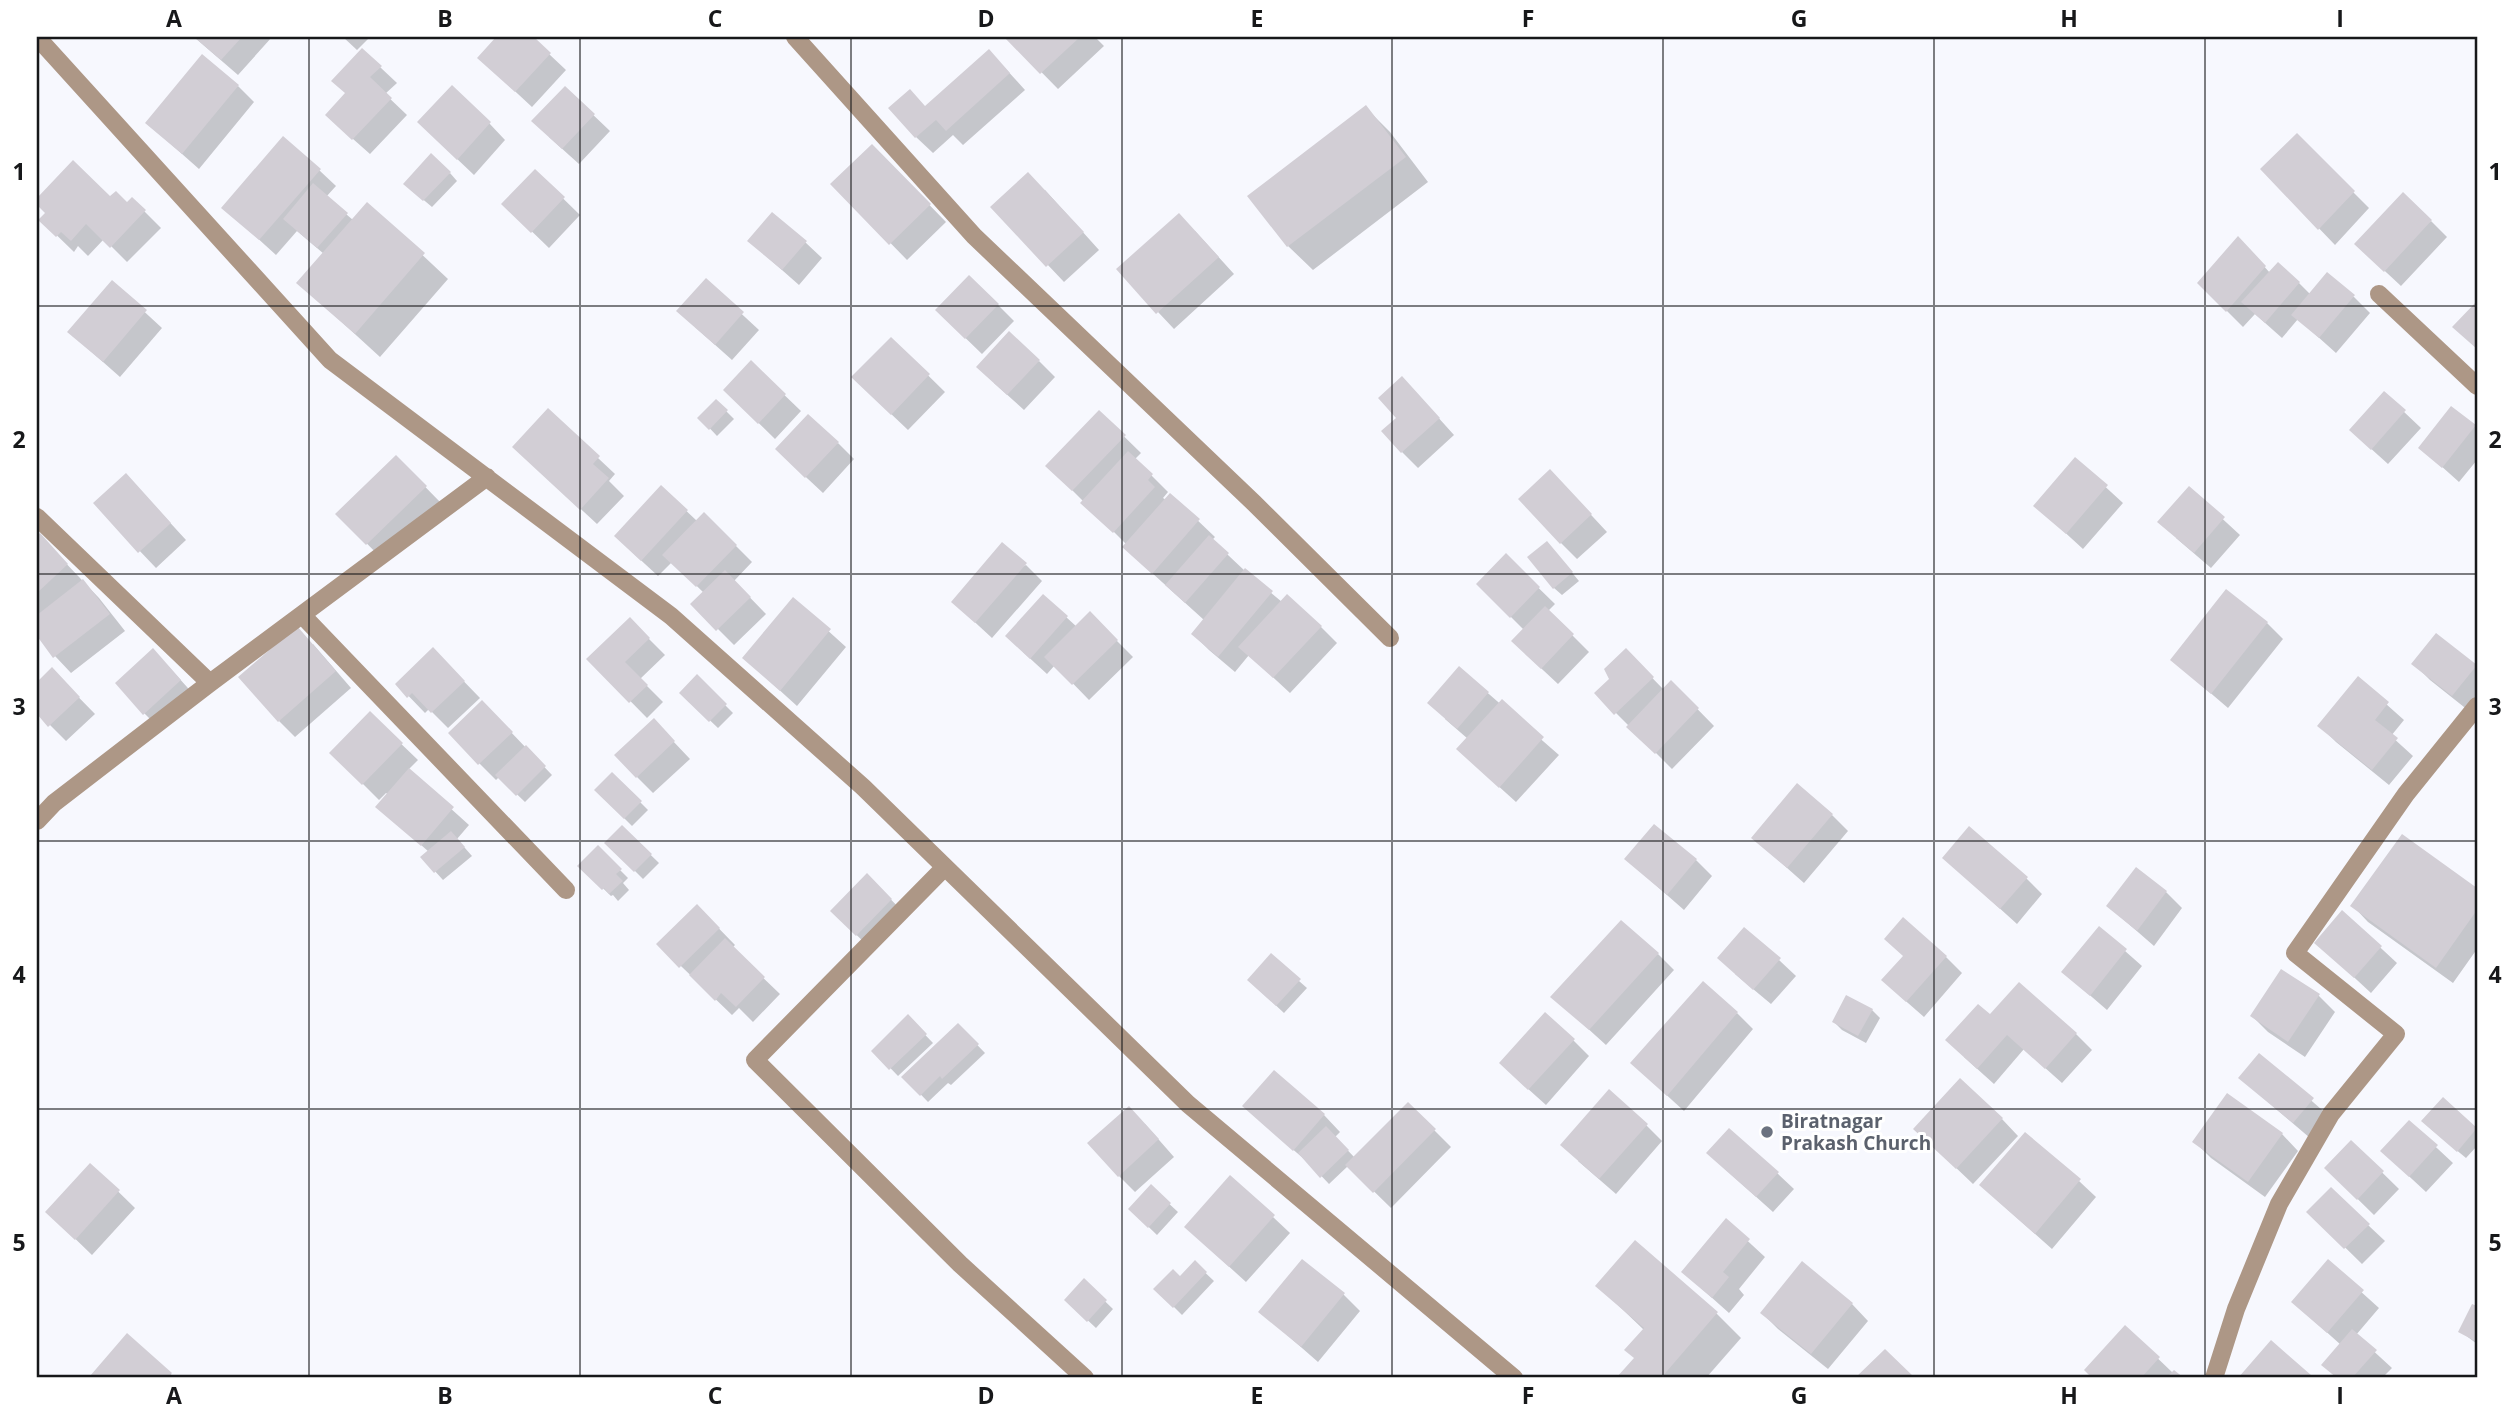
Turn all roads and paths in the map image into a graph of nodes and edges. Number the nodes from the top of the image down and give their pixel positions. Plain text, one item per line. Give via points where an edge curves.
1 (37, 37) edge
2 (795, 37) edge
3 (2379, 294) dead end
4 (2477, 386) edge
5 (487, 477) junction
6 (37, 517) edge
7 (303, 615) junction
8 (1390, 638) dead end
9 (209, 683) junction
10 (2477, 706) edge
11 (37, 821) edge
12 (945, 867) junction
13 (566, 890) dead end
14 (1085, 1378) edge
15 (1514, 1378) edge
16 (2214, 1378) edge

1 - 5 street via 330,360
2 - 8 street via 974,236
3 - 4 street
5 - 7 street
5 - 12 street via 671,616 863,787
6 - 9 street
7 - 9 street
7 - 13 street
9 - 11 street
10 - 16 street via 2406,794 2295,953 2396,1034 2331,1114 2279,1204 2236,1309
12 - 14 street via 755,1060 960,1264
12 - 15 street via 1188,1104

